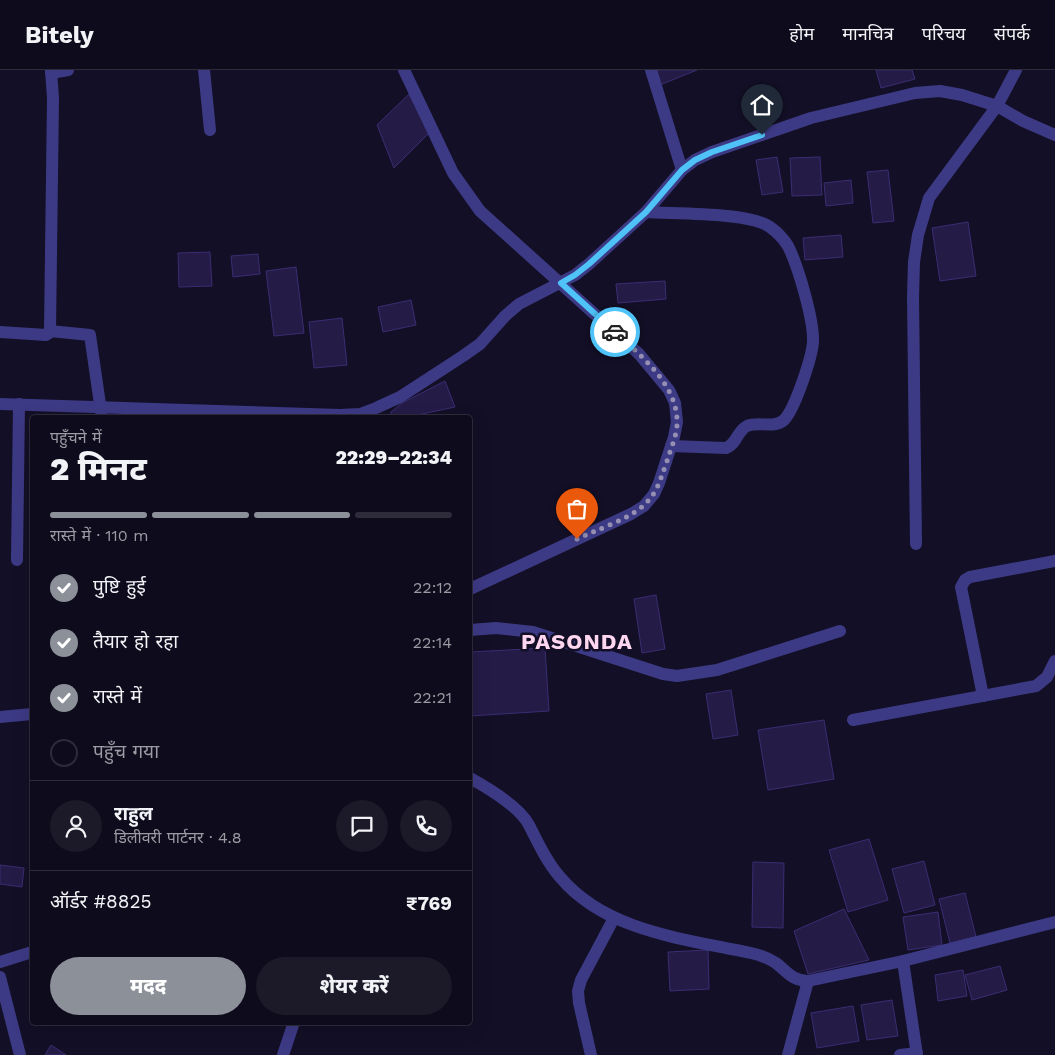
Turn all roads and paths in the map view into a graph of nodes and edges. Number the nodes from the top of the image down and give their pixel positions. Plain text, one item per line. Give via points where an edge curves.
1 (68, 70) edge
2 (204, 70) edge
3 (404, 70) edge
4 (651, 70) edge
5 (1016, 70) edge
6 (51, 72) edge
7 (997, 106) junction
8 (210, 130) dead end
9 (1055, 135) edge
10 (682, 170) junction
11 (646, 212) junction
12 (561, 283) junction
13 (50, 330) junction
14 (0, 332) edge
15 (0, 404) edge
16 (20, 404) junction
17 (101, 412) edge
18 (377, 413) edge
19 (280, 415) edge
20 (350, 415) edge
21 (671, 446) junction
22 (916, 544) dead end
23 (17, 560) dead end
24 (1055, 561) edge
25 (472, 588) edge
26 (472, 630) edge
27 (840, 631) dead end
28 (1055, 661) edge
29 (983, 696) junction
30 (30, 714) edge
31 (0, 717) edge
32 (853, 720) dead end
33 (472, 779) edge
34 (614, 918) junction
35 (1055, 922) edge
36 (30, 953) edge
37 (903, 961) junction
38 (0, 962) edge
39 (0, 977) edge
40 (808, 981) junction
41 (293, 1025) edge
42 (917, 1054) edge
43 (20, 1055) edge
44 (283, 1055) edge
45 (591, 1055) edge
46 (788, 1055) edge
47 (900, 1055) edge

1 - 6 street
2 - 8 street
3 - 12 street via 452,172 480,211
4 - 10 street
5 - 7 street
6 - 13 street
7 - 9 street
7 - 10 street via 940,91 915,93 811,118 712,152
7 - 22 street via 929,198 918,235 913,297
10 - 11 street
11 - 12 street via 589,264
11 - 21 street via 741,217 769,226 781,236 793,258 812,324 812,348 805,374 783,420 776,424 747,426 726,448
12 - 18 street via 520,304 480,344
12 - 21 street via 639,354 668,390 675,404 677,422
13 - 14 street via 46,335
13 - 17 street via 90,335
15 - 16 street
16 - 17 street
16 - 23 street
17 - 19 street
18 - 20 street
21 - 25 street via 659,483 644,506
24 - 29 street via 970,577 961,587
26 - 27 street via 496,628 533,632 677,676 717,670
28 - 29 street via 1047,677 1036,686
29 - 32 street
30 - 31 street
33 - 34 street via 522,816 554,871 569,888
34 - 40 street via 636,927 758,955 794,979
34 - 45 street via 581,980 578,992
35 - 37 street
36 - 38 street
37 - 40 street
37 - 42 street
39 - 43 street
40 - 46 street
41 - 44 street
42 - 47 street

